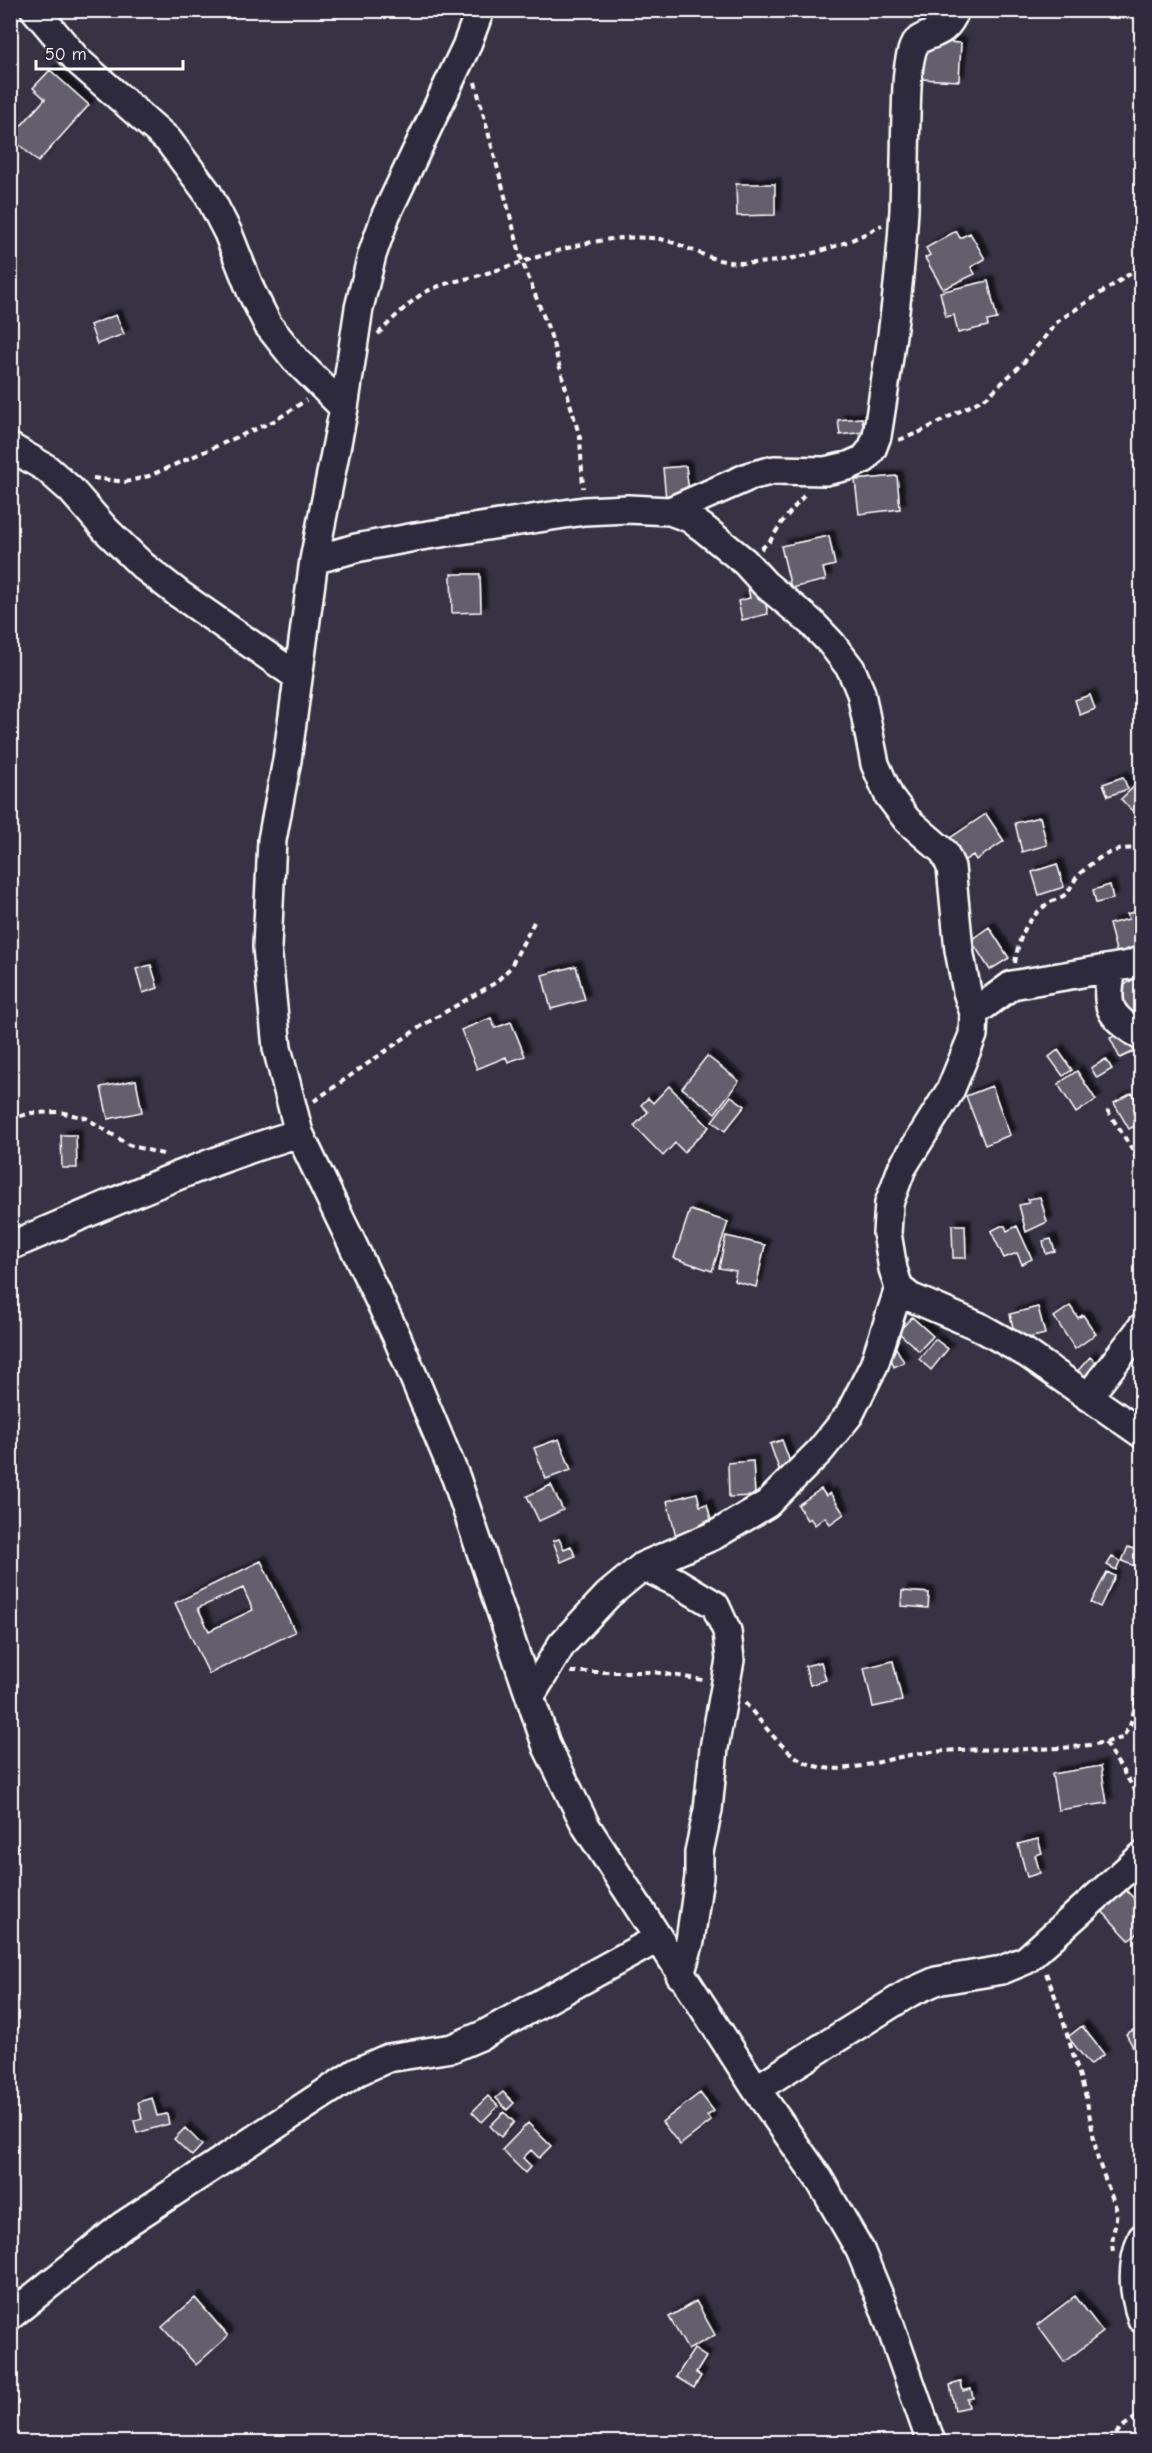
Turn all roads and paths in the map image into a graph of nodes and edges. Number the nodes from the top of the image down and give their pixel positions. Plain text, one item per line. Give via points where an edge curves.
1 (35, 10) edge
2 (480, 10) edge
3 (955, 10) edge
4 (475, 80) dead end
5 (903, 213) junction
6 (522, 261) junction
7 (1142, 266) edge
8 (350, 357) junction
9 (324, 388) junction
10 (344, 408) junction
11 (10, 447) edge
12 (872, 449) junction
13 (825, 471) junction
14 (91, 478) dead end
15 (584, 511) junction
16 (670, 511) junction
17 (314, 561) junction
18 (745, 562) junction
19 (298, 677) junction
20 (1142, 850) edge
21 (534, 921) dead end
22 (1142, 960) edge
23 (1112, 968) junction
24 (1012, 985) junction
25 (974, 1013) junction
26 (1142, 1037) edge
27 (1107, 1110) dead end
28 (10, 1119) edge
29 (298, 1128) junction
30 (197, 1168) junction
31 (1142, 1170) edge
32 (10, 1246) edge
33 (899, 1288) junction
34 (1142, 1327) edge
35 (1088, 1397) junction
36 (1142, 1434) edge
37 (644, 1566) junction
38 (545, 1673) junction
39 (1142, 1677) edge
40 (727, 1686) junction
41 (530, 1697) junction
42 (1105, 1743) junction
43 (1142, 1801) edge
44 (1142, 1856) edge
45 (657, 1939) junction
46 (1035, 1952) junction
47 (680, 1975) junction
48 (756, 2089) junction
49 (1142, 2238) edge
50 (1132, 2275) junction
51 (10, 2316) edge
52 (1142, 2319) edge
53 (1142, 2413) edge
54 (931, 2442) edge
55 (1109, 2442) edge

1 - 9 street via 78,61 168,140 207,192 268,325 295,360
2 - 8 street via 386,215 372,255
3 - 5 street via 943,30 922,37 912,49
4 - 6 path
5 - 6 path via 865,235 828,248 748,264 716,259 653,238 604,238
5 - 12 street via 891,348
6 - 8 path via 423,294
6 - 15 path via 550,333 580,438
7 - 12 path via 1058,321 1024,362 987,397 920,432
8 - 10 street
9 - 10 street
9 - 14 path via 276,420 149,476 126,482
10 - 17 street
11 - 19 street via 46,468 143,566
12 - 13 street via 864,459
13 - 16 street via 774,470
13 - 18 path via 770,541
15 - 16 street
15 - 17 street via 415,537
16 - 18 street via 689,518
17 - 19 street
18 - 25 street via 812,623 851,669 861,693 875,764 889,796 907,820 944,852 951,867 959,950
19 - 29 street via 272,840 267,947 277,1047
20 - 24 path via 1113,850 1084,869 1065,895 1048,903 1030,919 1018,939
21 - 29 path via 510,968 495,983 423,1024 369,1061 311,1104
22 - 23 street
23 - 24 street
23 - 26 street via 1109,1007 1115,1017
24 - 25 street
25 - 33 street via 973,1035 950,1091 902,1168 888,1203 887,1233
27 - 31 path
28 - 30 path via 31,1113 60,1112 86,1118 129,1144
29 - 30 street
29 - 41 street via 396,1335 456,1478
30 - 32 street
33 - 35 street via 1026,1353
33 - 37 street via 874,1365 849,1415 820,1452 767,1504 715,1535
34 - 35 street
35 - 36 street
37 - 38 street via 608,1594 562,1644
37 - 40 street via 715,1605 727,1631
38 - 40 path via 652,1672
38 - 41 street
39 - 42 path via 1130,1726 1122,1738
40 - 42 path via 783,1746 806,1763 831,1770 930,1751 1023,1750
40 - 47 street via 714,1748 690,1941
41 - 45 street via 547,1748 569,1795
42 - 43 path
44 - 46 street
45 - 47 street
45 - 51 street via 483,2035 452,2048 388,2058 357,2072 122,2226
46 - 48 street via 1002,1970 936,1981 909,1993
46 - 50 path via 1058,2004 1086,2097 1098,2160 1116,2208 1113,2252
47 - 48 street
48 - 54 street via 819,2179 860,2250
49 - 50 street
50 - 52 street
53 - 55 path

